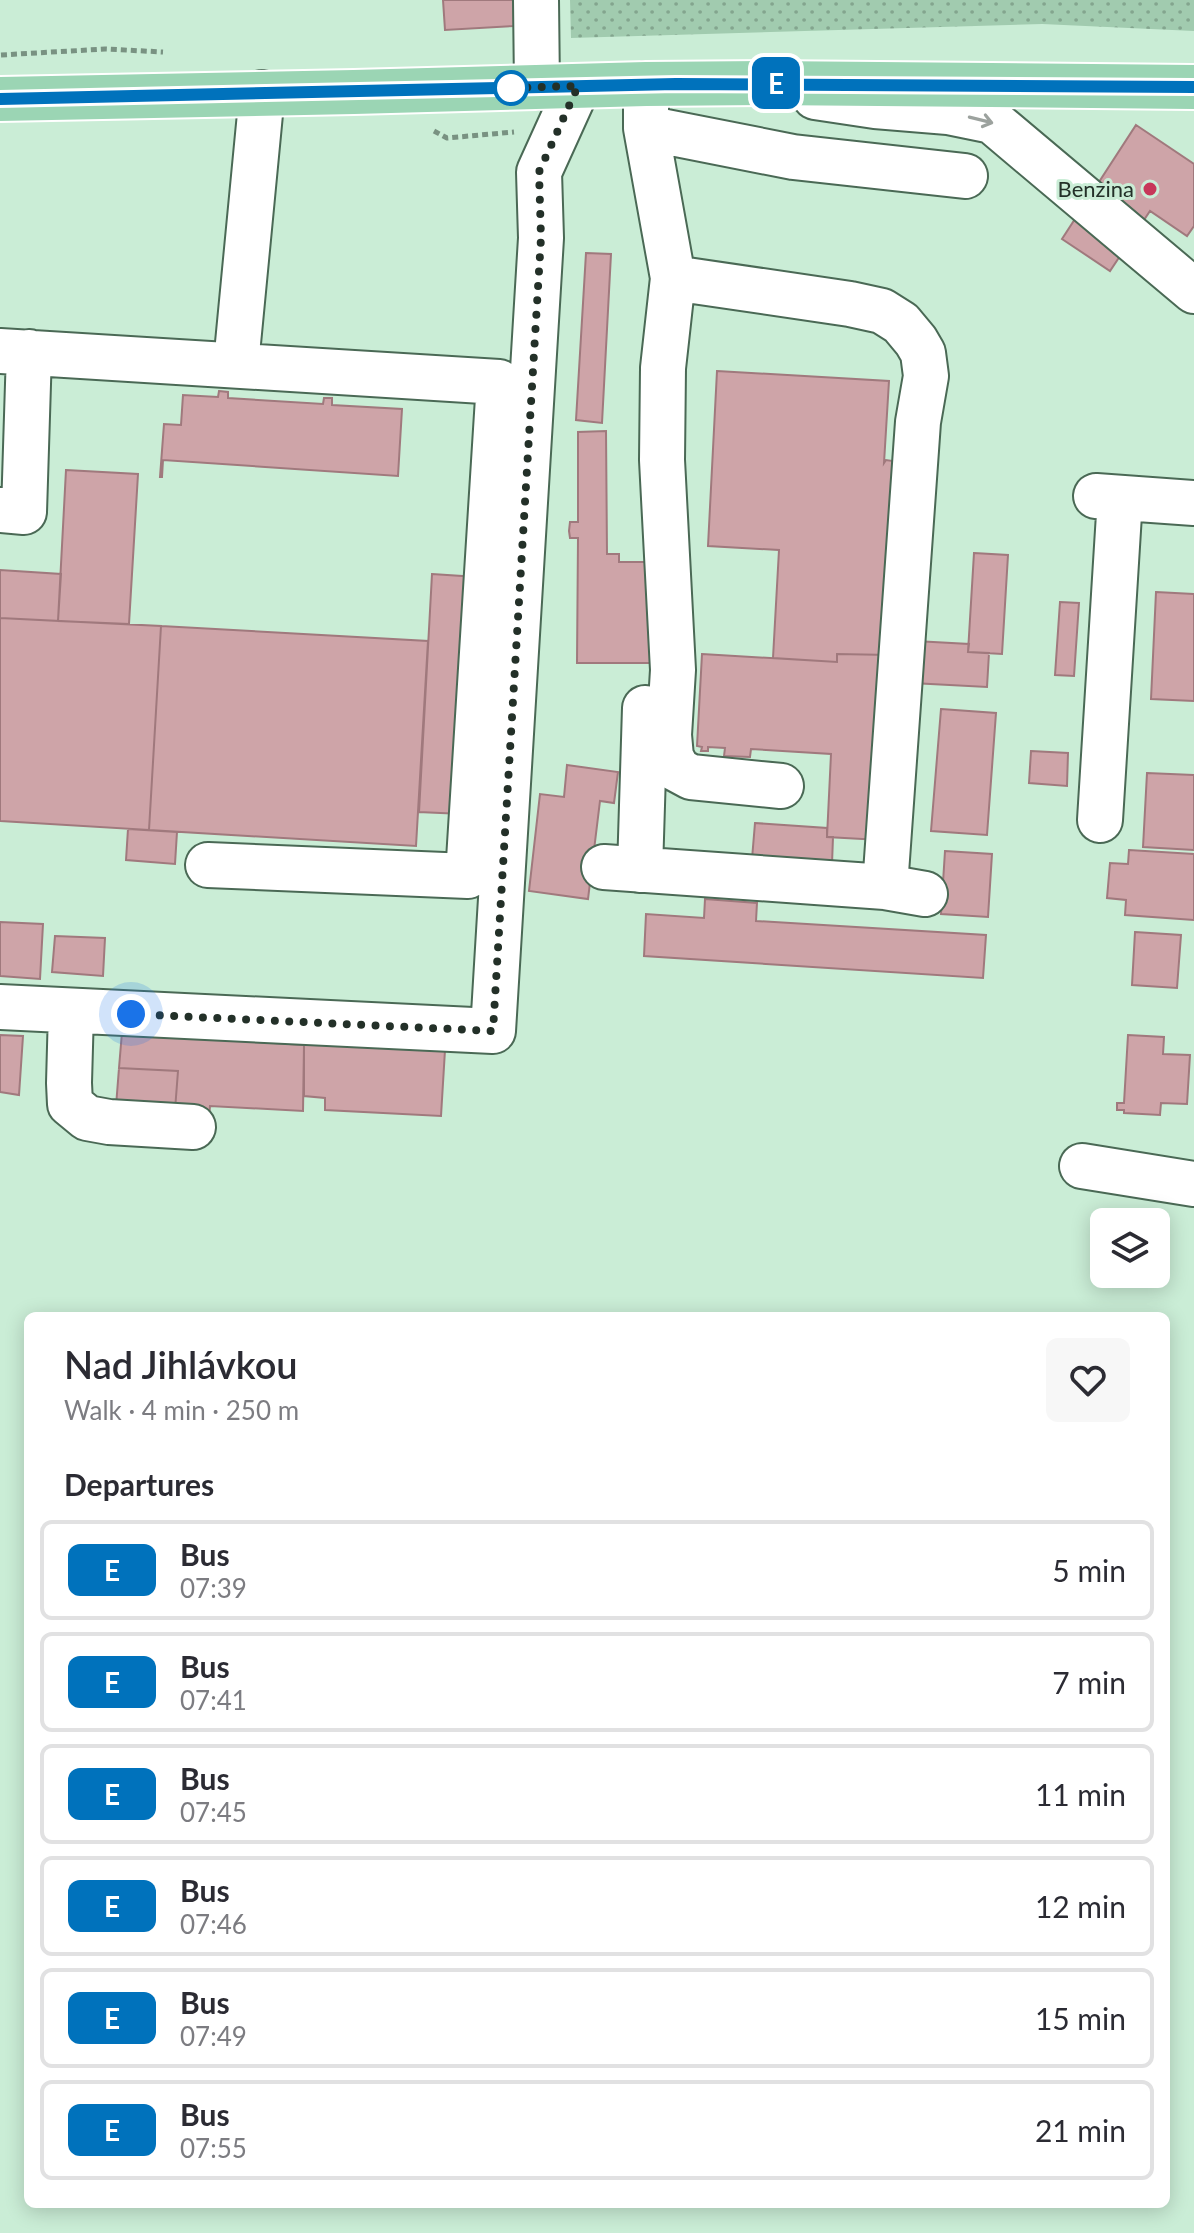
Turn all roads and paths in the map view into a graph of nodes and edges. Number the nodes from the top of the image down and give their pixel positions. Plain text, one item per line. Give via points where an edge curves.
1 (536, 0) edge
2 (767, 83) junction
3 (646, 84) junction
4 (558, 86) junction
5 (1194, 87) edge
6 (262, 93) junction
7 (0, 99) edge
8 (646, 128) junction
9 (965, 176) dead end
10 (673, 278) junction
11 (1194, 291) edge
12 (15, 352) edge
13 (236, 364) junction
14 (1194, 503) edge
15 (0, 510) edge
16 (673, 670) junction
17 (781, 786) dead end
18 (1100, 820) dead end
19 (208, 865) dead end
20 (0, 1007) edge
21 (71, 1011) junction
22 (193, 1127) dead end
23 (1082, 1166) dead end
24 (1194, 1184) edge

1 - 4 street
2 - 3 main road
2 - 5 main road
2 -> 11 street via 819,99 992,121
3 - 4 main road
3 - 8 street
4 - 6 main road
4 - 21 street via 539,172 541,238 493,1031
6 - 7 main road
6 - 13 street
8 - 9 street via 793,157
8 - 10 street
10 - 16 street via 663,368 662,460
10 - 16 street via 882,311 901,323 923,353 905,891 622,868 646,688 653,676
12 - 13 street
12 - 15 street via 24,512
13 - 19 street via 499,382 468,876
14 - 18 street via 1108,497
16 - 17 street via 669,735 678,770 691,777
20 - 21 street
21 - 22 street via 70,1104 87,1118
23 - 24 street

